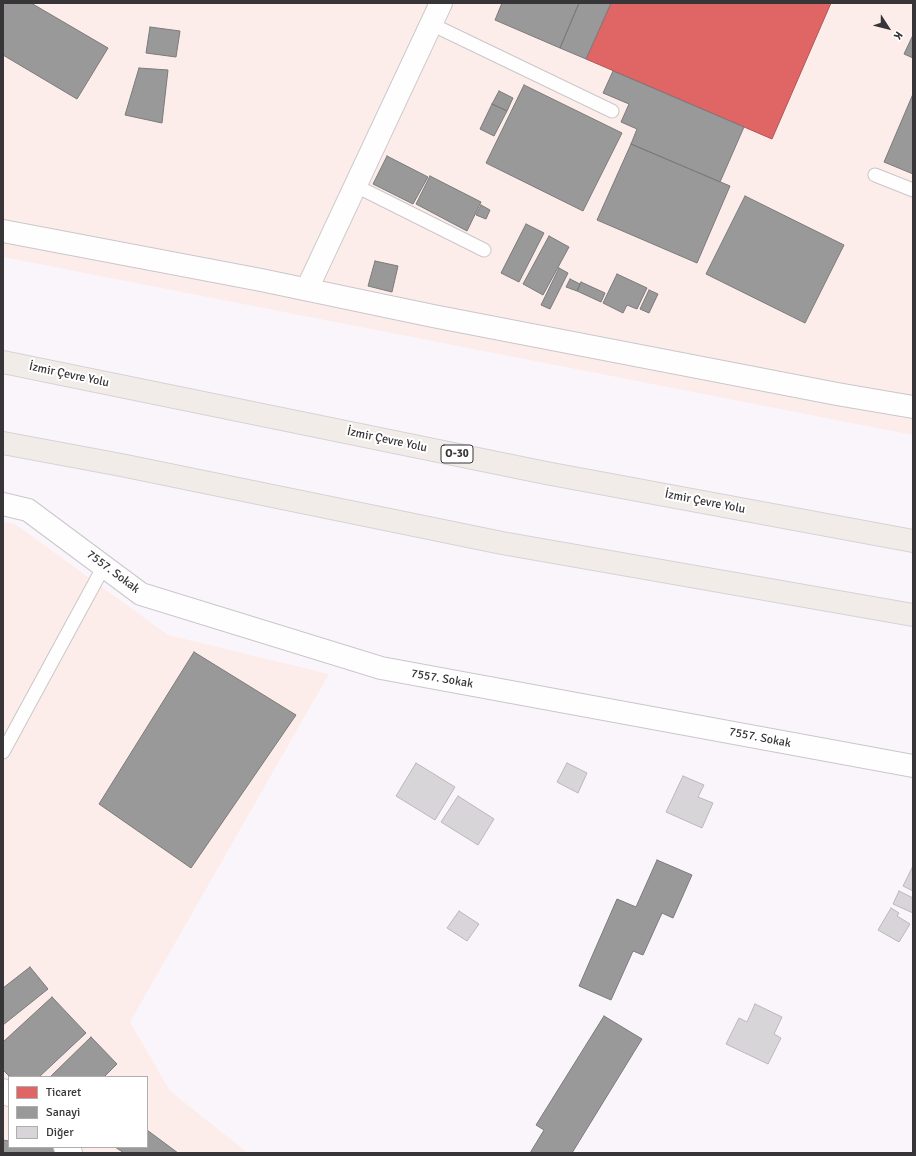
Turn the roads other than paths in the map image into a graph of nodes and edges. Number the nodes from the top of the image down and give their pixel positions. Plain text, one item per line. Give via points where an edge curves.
1 (441, 3) edge
2 (431, 24) junction
3 (612, 110) dead end
4 (875, 175) dead end
5 (356, 186) junction
6 (913, 190) edge
7 (3, 231) edge
8 (484, 250) dead end
9 (307, 289) junction
10 (3, 362) edge
11 (913, 407) edge
12 (3, 443) edge
13 (3, 504) edge
14 (913, 541) edge
15 (104, 566) junction
16 (913, 615) edge
17 (3, 752) edge
18 (913, 766) edge

1 - 2 street
2 - 3 lane
2 - 5 street
4 - 6 lane
5 - 8 lane
5 - 9 street
7 - 9 street
9 - 11 street via 434,316
10 - 14 highway, İzmir Çevre Yolu / O-30 via 546,473
12 - 16 highway via 502,543
13 - 15 street, 7557. Sokak via 28,510
15 - 17 lane
15 - 18 street, 7557. Sokak via 141,594 381,668

